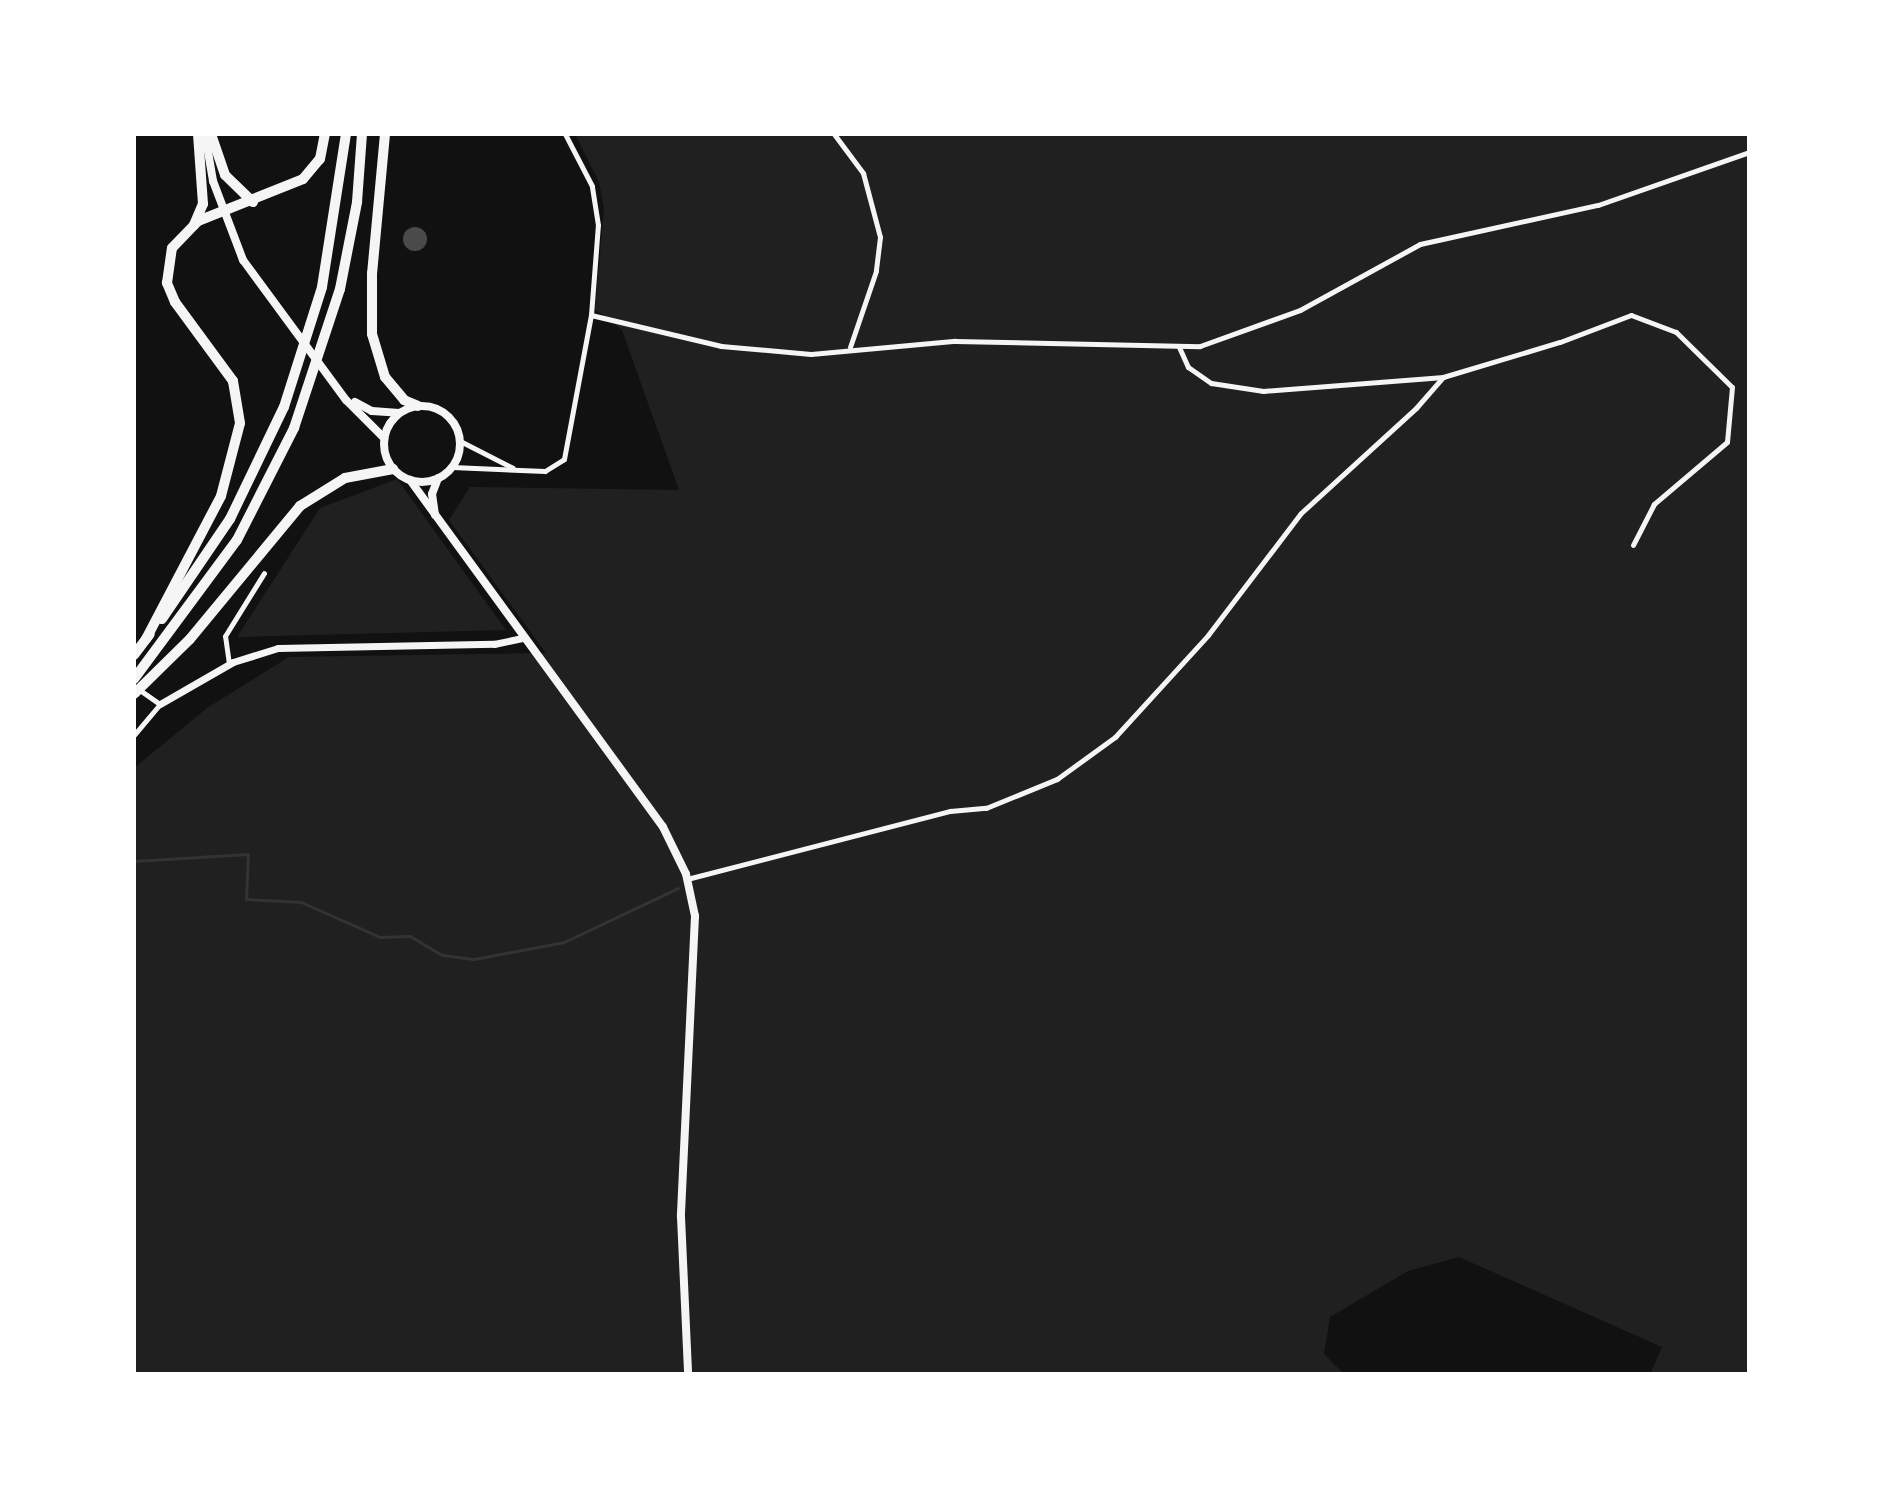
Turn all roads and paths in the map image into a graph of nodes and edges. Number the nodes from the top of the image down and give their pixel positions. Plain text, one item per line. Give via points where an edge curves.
1 (198, 134) edge
2 (205, 134) edge
3 (211, 134) edge
4 (325, 134) edge
5 (346, 134) edge
6 (362, 134) edge
7 (385, 134) edge
8 (565, 134) edge
9 (834, 134) edge
10 (1749, 152) edge
11 (253, 202) junction
12 (223, 213) junction
13 (193, 226) junction
14 (591, 311) junction
15 (850, 347) junction
16 (1179, 347) junction
17 (1443, 377) junction
18 (339, 390) junction
19 (418, 406) junction
20 (400, 413) junction
21 (384, 438) junction
22 (460, 441) junction
23 (452, 467) junction
24 (393, 469) junction
25 (518, 470) junction
26 (438, 478) junction
27 (410, 480) junction
28 (436, 520) junction
29 (1633, 545) dead end
30 (264, 573) dead end
31 (523, 638) junction
32 (146, 639) junction
33 (134, 655) edge
34 (229, 664) junction
35 (134, 679) edge
36 (134, 686) edge
37 (134, 694) edge
38 (160, 704) junction
39 (134, 735) edge
40 (687, 879) junction
41 (688, 1374) edge

1 - 13 highway via 203,204
2 - 12 main road
3 - 11 highway via 225,175
4 - 11 highway via 313,170 286,189
5 - 32 highway via 322,287 284,407 230,519
6 - 35 highway via 357,202 340,289 294,428 237,540
7 - 19 highway via 372,334 385,377 404,400
8 - 14 street via 598,211
9 - 15 street via 869,184 880,237 876,271
10 - 16 street via 1598,205 1429,241 1265,326
11 - 12 highway
12 - 13 highway
12 - 18 main road via 243,260
13 - 32 highway via 172,248 167,283 233,381 240,423 221,496
14 - 15 street via 721,346 811,354
14 - 25 street via 564,459 553,469
15 - 16 street via 1024,341
16 - 17 street via 1198,376 1238,390
17 - 29 street via 1631,315 1684,336 1732,387 1727,442 1654,504
17 - 40 street via 1301,513 1208,635 1115,737 1057,779 986,808 950,811
18 - 20 main road via 372,411
18 - 21 main road
19 - 20 main road
19 - 22 main road via 446,413
20 - 21 main road
21 - 24 main road
22 - 23 main road
22 - 25 street via 489,460
23 - 25 street
23 - 26 main road
24 - 27 main road
24 - 37 highway via 345,478 300,506 190,639
26 - 27 main road
26 - 28 main road via 432,494
27 - 28 main road
28 - 31 main road
30 - 34 street via 225,636
31 - 34 street via 494,644 278,648
31 - 40 main road via 663,827
32 - 33 highway
34 - 38 street
36 - 38 street
38 - 39 street
40 - 41 main road via 695,916 681,1217

